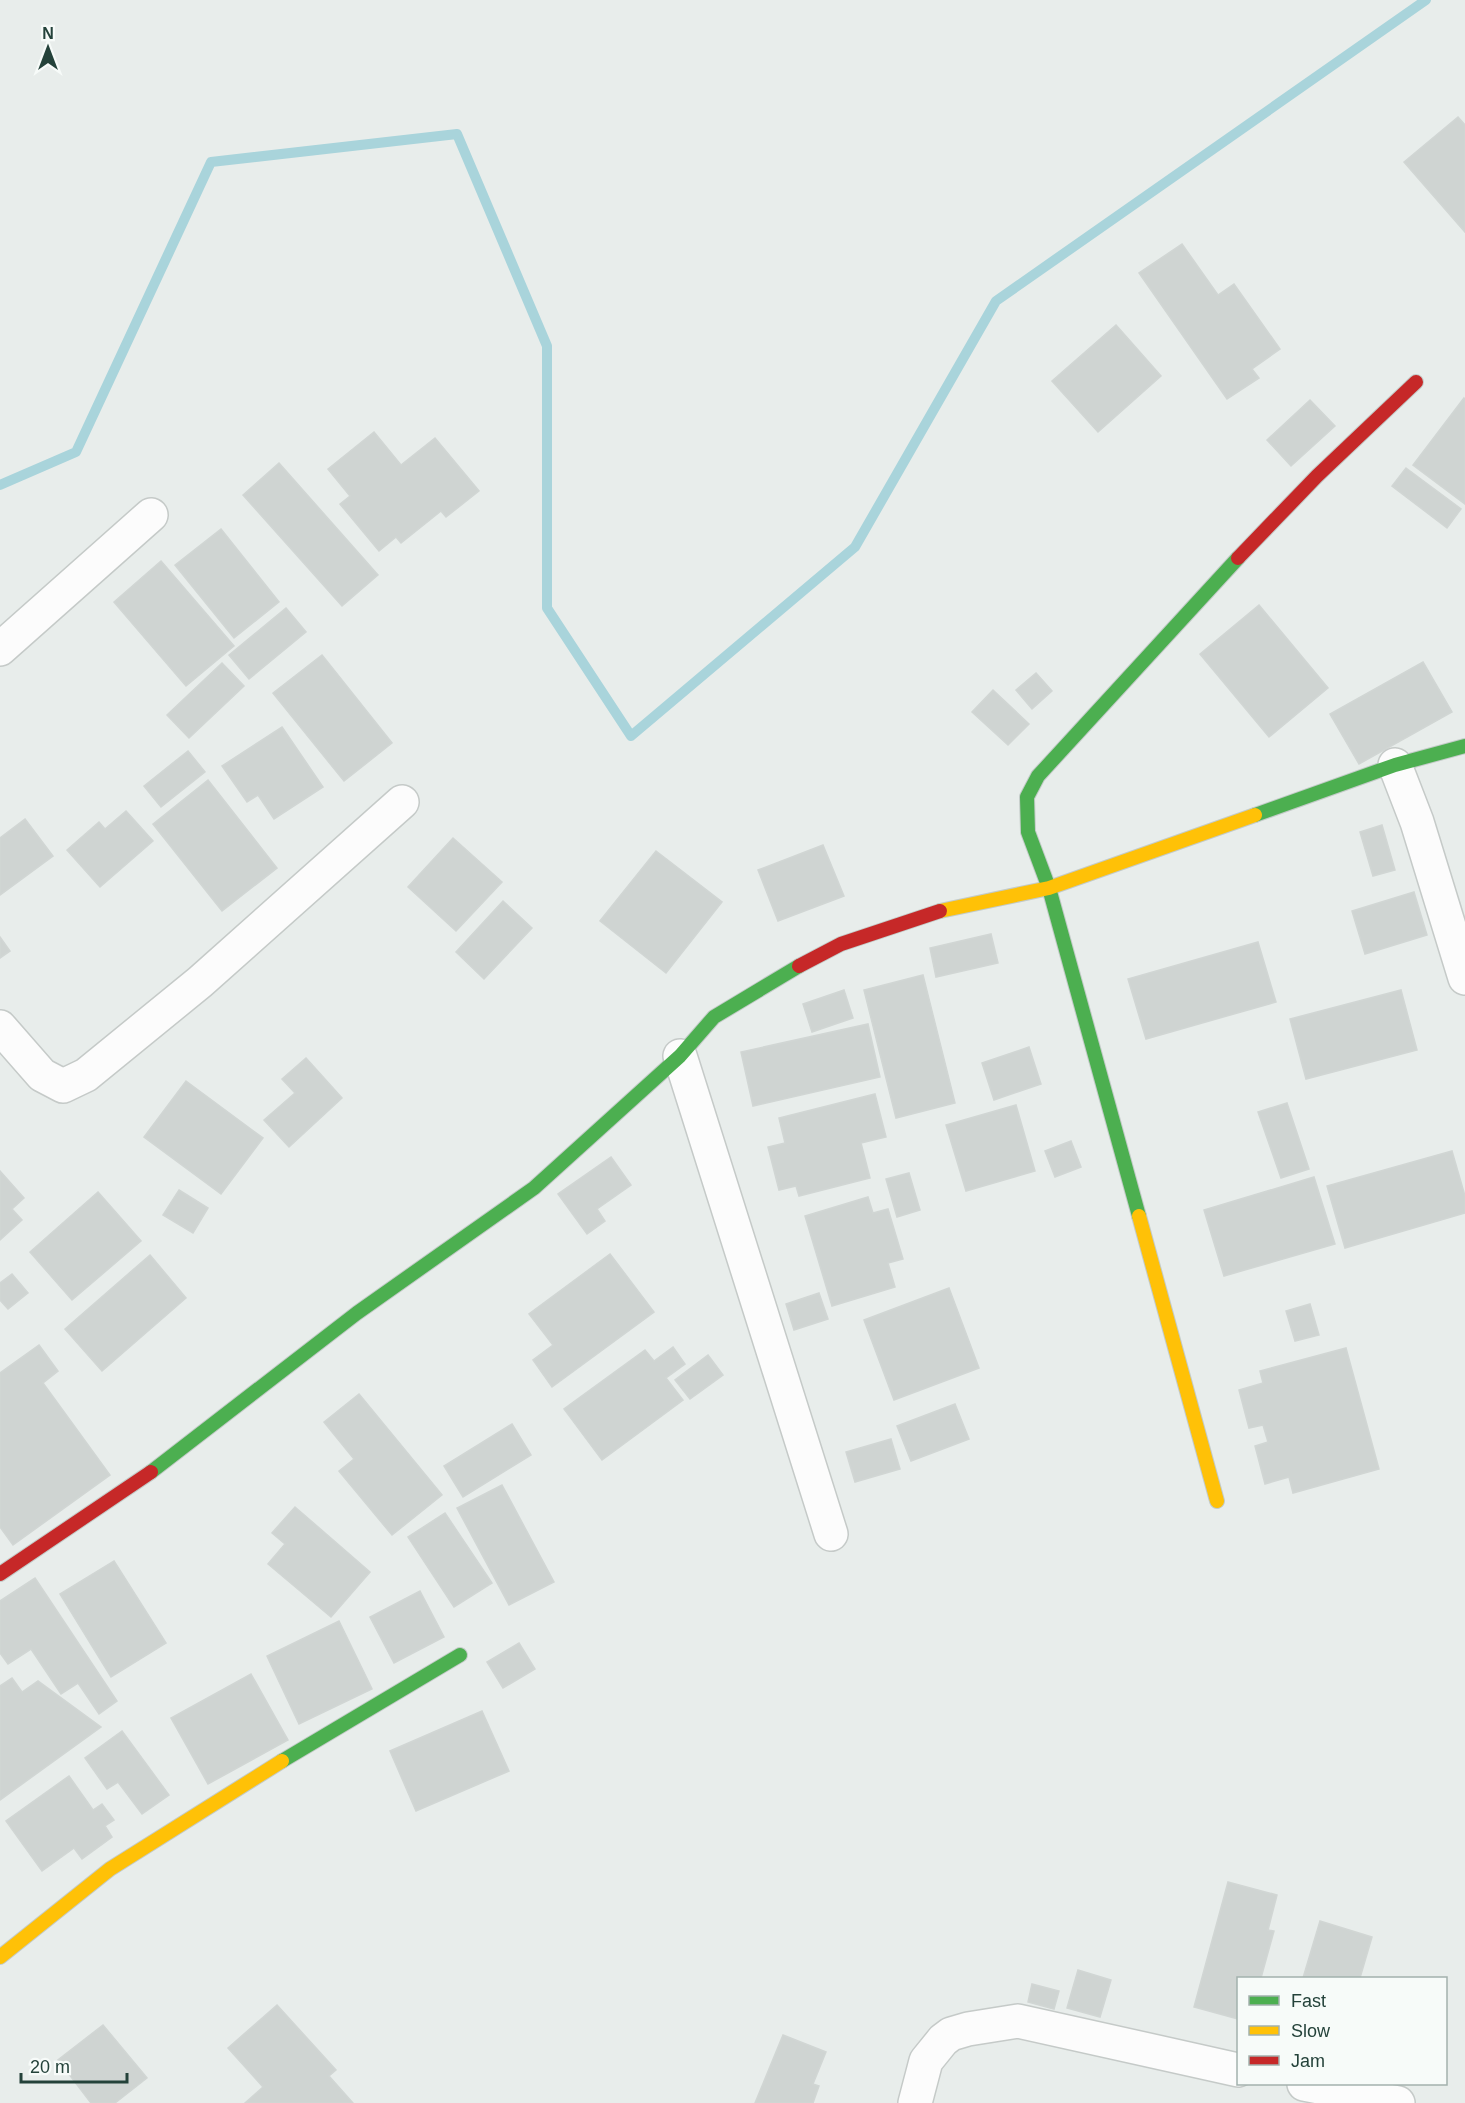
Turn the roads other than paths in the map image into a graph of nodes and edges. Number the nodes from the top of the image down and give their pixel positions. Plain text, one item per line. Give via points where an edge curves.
1 (1416, 382) dead end
2 (151, 515) dead end
3 (0, 649) edge
4 (1465, 746) edge
5 (1395, 765) junction
6 (402, 802) dead end
7 (1049, 888) junction
8 (1465, 978) edge
9 (0, 1027) edge
10 (680, 1056) junction
11 (1217, 1501) dead end
12 (831, 1534) dead end
13 (0, 1574) edge
14 (460, 1655) dead end
15 (0, 1957) edge
16 (1237, 2070) edge
17 (1309, 2085) edge
18 (915, 2103) edge
19 (1398, 2103) edge

1 - 7 street via 1267,527 1038,776 1027,797 1027,821 1033,849
2 - 3 street
4 - 5 street
5 - 7 street
5 - 8 street via 1417,822
6 - 9 street via 200,982 86,1075 63,1086 42,1075
7 - 10 street via 930,913 841,944 714,1017
7 - 11 street
10 - 12 street
10 - 13 street via 534,1188 357,1313 145,1477
14 - 15 street via 110,1869
16 - 18 street via 1018,2021 968,2029 943,2040 926,2061
17 - 19 street

